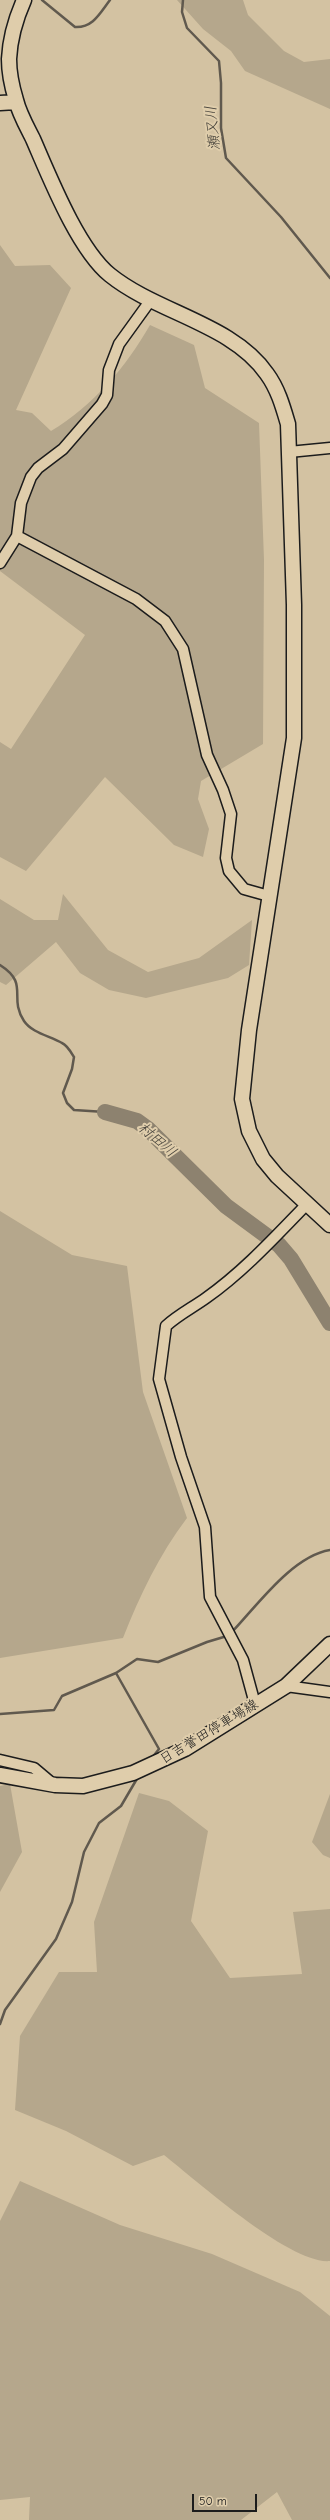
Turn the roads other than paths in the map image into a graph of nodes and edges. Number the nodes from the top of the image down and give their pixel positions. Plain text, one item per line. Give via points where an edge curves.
1 (24, 0) edge
2 (16, 102) junction
3 (0, 103) edge
4 (150, 301) junction
5 (330, 448) edge
6 (289, 452) junction
7 (17, 536) junction
8 (0, 563) edge
9 (269, 896) junction
10 (307, 1204) junction
11 (330, 1226) edge
12 (330, 1644) edge
13 (286, 1686) junction
14 (330, 1692) edge
15 (255, 1704) junction
16 (0, 1760) edge
17 (0, 1775) edge
18 (55, 1785) junction

1 - 2 street via 12,38 9,58
2 - 3 street
2 - 4 street via 90,252 110,275
4 - 6 street via 236,344 260,365 281,398 288,424
4 - 7 street via 119,344 109,370 107,395 102,404 63,449 38,468 31,477 21,503
5 - 6 street
6 - 9 street via 294,597 294,738
7 - 8 street
7 - 9 street via 136,599 165,622 183,649 207,756 231,814 226,858 229,871 244,889
9 - 10 street via 243,1074 242,1098 255,1147 277,1176
10 - 11 street
10 - 15 street via 248,1262 206,1298 182,1312 166,1326 159,1379 181,1457 205,1527 210,1597 243,1660
12 - 13 street, 日吉誉田停車場線
13 - 14 street
13 - 15 street, 日吉誉田停車場線
15 - 18 street, 日吉誉田停車場線 via 185,1749 138,1771 83,1786
16 - 18 street via 34,1768
17 - 18 street, 日吉誉田停車場線

